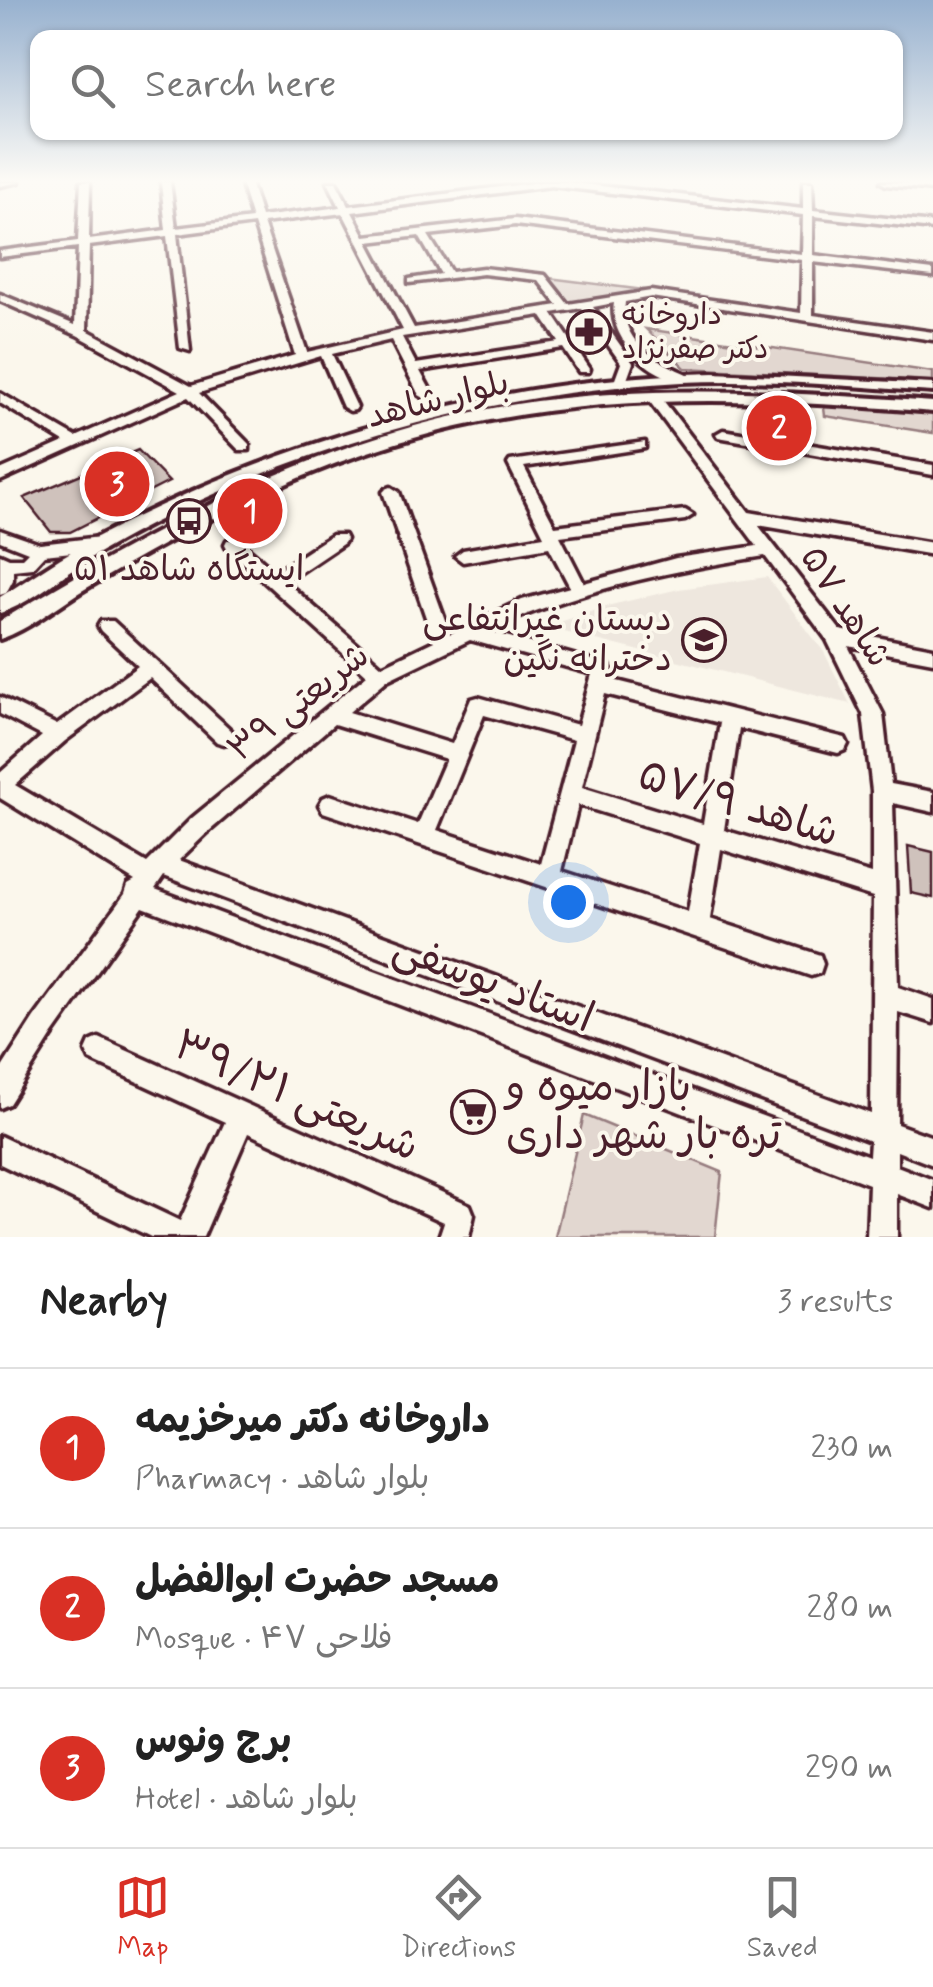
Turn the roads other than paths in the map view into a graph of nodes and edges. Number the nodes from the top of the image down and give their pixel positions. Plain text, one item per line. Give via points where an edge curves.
1 (84, 240) edge
2 (119, 240) edge
3 (175, 240) edge
4 (264, 240) edge
5 (361, 240) edge
6 (426, 240) edge
7 (660, 240) edge
8 (808, 240) edge
9 (84, 244) junction
10 (0, 254) edge
11 (808, 258) junction
12 (933, 273) edge
13 (448, 275) junction
14 (413, 280) dead end
15 (620, 299) junction
16 (2, 300) edge
17 (584, 304) junction
18 (565, 308) junction
19 (544, 311) junction
20 (807, 316) junction
21 (81, 332) junction
22 (410, 332) junction
23 (394, 335) junction
24 (933, 336) edge
25 (567, 344) junction
26 (186, 348) dead end
27 (325, 352) junction
28 (302, 358) junction
29 (647, 362) junction
30 (627, 363) junction
31 (412, 368) junction
32 (584, 369) dead end
33 (684, 378) junction
34 (620, 382) junction
35 (933, 388) edge
36 (190, 390) junction
37 (426, 395) dead end
38 (0, 397) edge
39 (654, 398) junction
40 (350, 407) dead end
41 (933, 407) edge
42 (723, 434) dead end
43 (73, 440) junction
44 (640, 444) dead end
45 (244, 447) dead end
46 (933, 470) edge
47 (0, 476) edge
48 (390, 492) dead end
49 (685, 515) dead end
50 (745, 517) junction
51 (0, 535) edge
52 (552, 536) junction
53 (338, 539) dead end
54 (100, 543) junction
55 (233, 544) dead end
56 (933, 549) edge
57 (40, 550) junction
58 (768, 550) junction
59 (463, 556) dead end
60 (2, 562) edge
61 (275, 580) junction
62 (0, 589) edge
63 (578, 589) junction
64 (0, 606) edge
65 (107, 626) dead end
66 (0, 631) edge
67 (466, 632) junction
68 (834, 636) junction
69 (444, 643) junction
70 (933, 655) edge
71 (151, 667) junction
72 (380, 675) junction
73 (597, 684) junction
74 (0, 705) edge
75 (330, 715) junction
76 (731, 717) junction
77 (58, 734) junction
78 (224, 736) dead end
79 (585, 736) junction
80 (838, 744) dead end
81 (458, 754) junction
82 (0, 786) edge
83 (882, 792) junction
84 (570, 793) junction
85 (933, 802) edge
86 (330, 806) dead end
87 (424, 836) junction
88 (712, 836) junction
89 (148, 878) junction
90 (548, 878) junction
91 (884, 889) junction
92 (697, 927) junction
93 (812, 964) dead end
94 (886, 996) junction
95 (933, 1011) edge
96 (99, 1051) dead end
97 (0, 1095) edge
98 (242, 1116) junction
99 (882, 1132) junction
100 (0, 1150) edge
101 (933, 1151) edge
102 (882, 1175) junction
103 (933, 1194) edge
104 (457, 1226) edge
105 (186, 1237) edge
106 (882, 1237) edge

1 - 9 street
2 - 9 street
3 - 26 street
4 - 28 street
5 - 22 street
6 - 13 street
7 - 11 street
8 - 11 street
9 - 10 street
9 - 21 street
11 - 12 street
11 - 20 street
13 - 14 street
13 - 18 street via 541,277
15 - 17 street
15 - 20 street via 652,294
15 - 29 street via 619,330
16 - 21 street
17 - 18 street
17 - 30 street
18 - 19 street
19 - 22 street
19 - 25 street
20 - 24 street
21 - 36 street
22 - 23 street
23 - 27 street
23 - 31 street
25 - 31 street
25 - 32 street
27 - 28 street
27 - 40 street
28 - 36 street
29 - 30 street
29 - 33 street
30 - 34 street
31 - 37 street
33 - 34 main road, بلوار شاهد
33 - 35 main road, بلوار شاهد
34 - 54 main road, بلوار شاهد via 492,400 336,441 244,475
36 - 43 street
36 - 45 street
38 - 43 street
39 - 41 main road, بلوار شاهد
39 - 50 street, شاهد ۵۷
39 - 66 main road, بلوار شاهد via 500,413 334,457 121,556
42 - 46 street
43 - 47 street
44 - 52 street via 515,464
48 - 69 street
49 - 52 street
50 - 56 street
50 - 58 street, شاهد ۵۷
51 - 57 street
52 - 59 street
52 - 63 street
53 - 61 street
54 - 57 street
54 - 64 main road, بلوار شاهد
55 - 61 street
57 - 60 street via 26,564
58 - 63 street, شریعتی ۳۹
58 - 68 street, شاهد ۵۷
60 - 62 street
61 - 72 street
63 - 67 street, شریعتی ۳۹
65 - 71 street
67 - 69 street, شریعتی ۳۹
67 - 73 street via 602,670
68 - 70 street
68 - 83 street, شاهد ۵۷ via 874,714
69 - 72 street, شریعتی ۳۹
71 - 77 street
71 - 78 street
72 - 75 street, شریعتی ۳۹
73 - 76 street
73 - 79 street
74 - 77 street
75 - 81 street
75 - 89 street, شریعتی ۳۹
76 - 80 street
76 - 88 street
77 - 82 street
79 - 81 street via 478,705
79 - 84 street
81 - 87 street
82 - 89 street
83 - 85 street
83 - 91 street, شاهد ۵۷
84 - 88 street, شاهد ۵۷/۹
84 - 90 street
86 - 87 street
87 - 90 street
88 - 91 street, شاهد ۵۷/۹
88 - 92 street
89 - 97 street, شریعتی ۳۹
89 - 99 street, استاد یوسفی
89 - 102 street, استاد یوسفی
90 - 92 street
91 - 94 street, شاهد ۵۷
92 - 93 street
94 - 95 street
94 - 99 street, شاهد ۵۷
96 - 98 street, شریعتی ۳۹/۲۱
98 - 104 street, شریعتی ۳۹/۲۱
98 - 105 street
99 - 101 street, استاد یوسفی
99 - 102 street, شاهد ۵۷
100 - 105 street
102 - 103 street, استاد یوسفی
102 - 106 street, شاهد ۵۷

